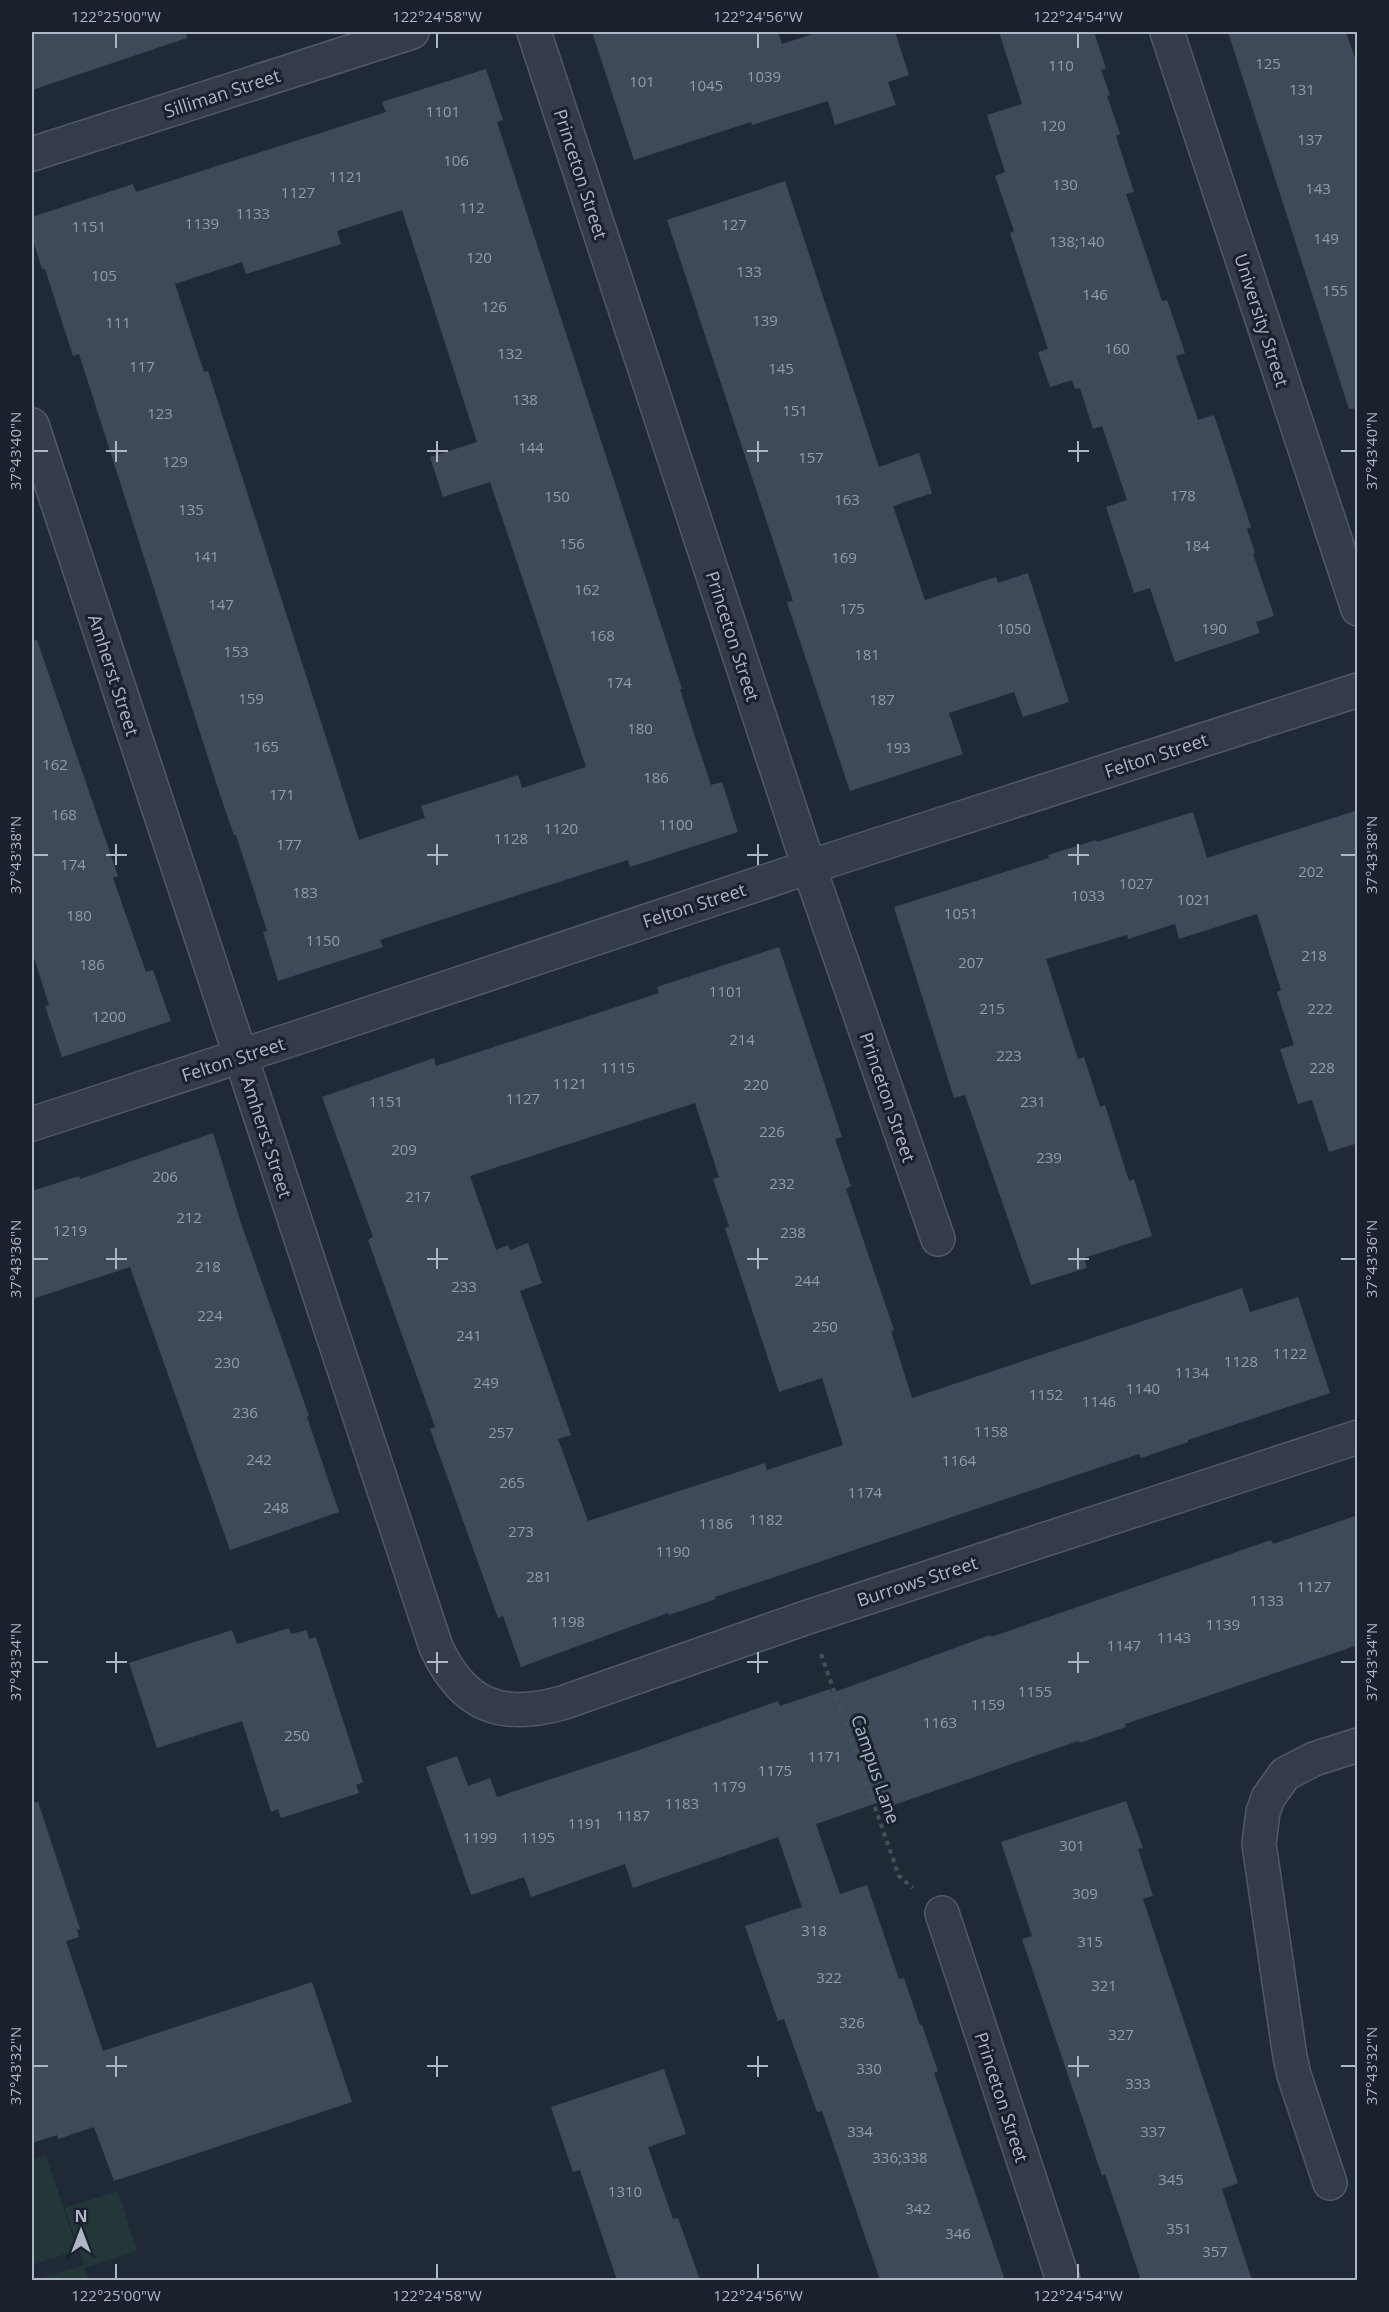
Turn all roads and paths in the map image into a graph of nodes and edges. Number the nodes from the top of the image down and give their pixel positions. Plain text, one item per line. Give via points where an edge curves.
1 (412, 32) edge
2 (534, 32) edge
3 (1167, 32) edge
4 (32, 154) edge
5 (32, 425) edge
6 (1358, 609) edge
7 (1358, 690) edge
8 (809, 867) junction
9 (240, 1056) junction
10 (32, 1124) edge
11 (938, 1239) dead end
12 (1358, 1437) edge
13 (808, 1617) junction
14 (476, 1700) joint
15 (1358, 1745) edge
16 (942, 1913) joint
17 (1330, 2183) dead end
18 (1063, 2280) edge

1 - 4 street, Silliman Street
2 - 8 street, Princeton Street
3 - 6 street, University Street
5 - 9 street, Amherst Street
7 - 8 street, Felton Street
8 - 9 street, Felton Street
8 - 11 street, Princeton Street
9 - 10 street, Felton Street
9 - 14 street, Amherst Street via 436,1647 445,1668
12 - 13 street, Burrows Street
13 - 14 street, Burrows Street via 539,1709 507,1709
13 - 16 path, Campus Lane via 899,1875
15 - 17 street via 1314,1759 1285,1774 1268,1798 1260,1827 1262,1866 1290,2057
16 - 18 street, Princeton Street

